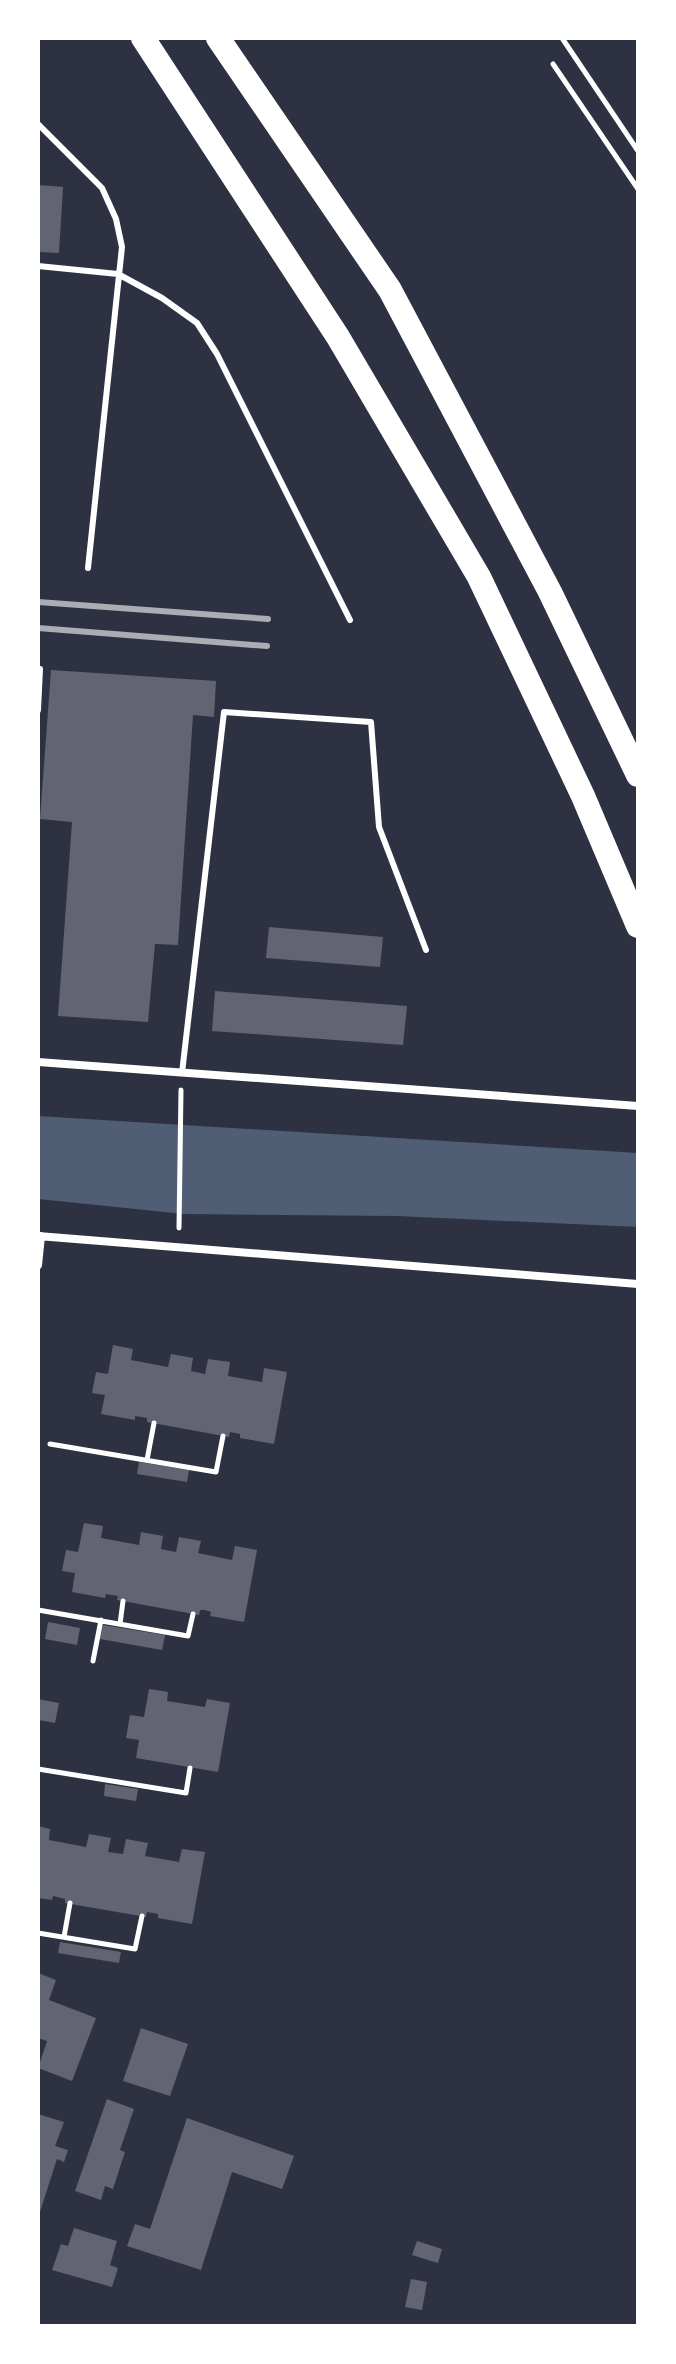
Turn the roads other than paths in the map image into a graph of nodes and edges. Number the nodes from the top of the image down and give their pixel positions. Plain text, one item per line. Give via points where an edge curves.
1 (143, 38) edge
2 (218, 38) edge
3 (38, 124) edge
4 (38, 266) edge
5 (118, 274) junction
6 (88, 568) dead end
7 (350, 620) dead end
8 (40, 669) dead end
9 (38, 710) edge
10 (638, 775) edge
11 (638, 926) edge
12 (426, 950) dead end
13 (38, 1062) edge
14 (182, 1073) junction
15 (638, 1106) edge
16 (40, 1236) edge
17 (38, 1265) edge
18 (638, 1284) edge

1 - 11 highway via 338,337 479,577
2 - 10 highway via 390,290 550,592
3 - 5 lane via 102,188 122,247
4 - 5 lane
5 - 6 lane
5 - 7 lane via 197,323
8 - 9 lane
12 - 14 lane via 379,827 371,722 224,712
13 - 14 street
14 - 15 street
16 - 17 street
16 - 18 street

